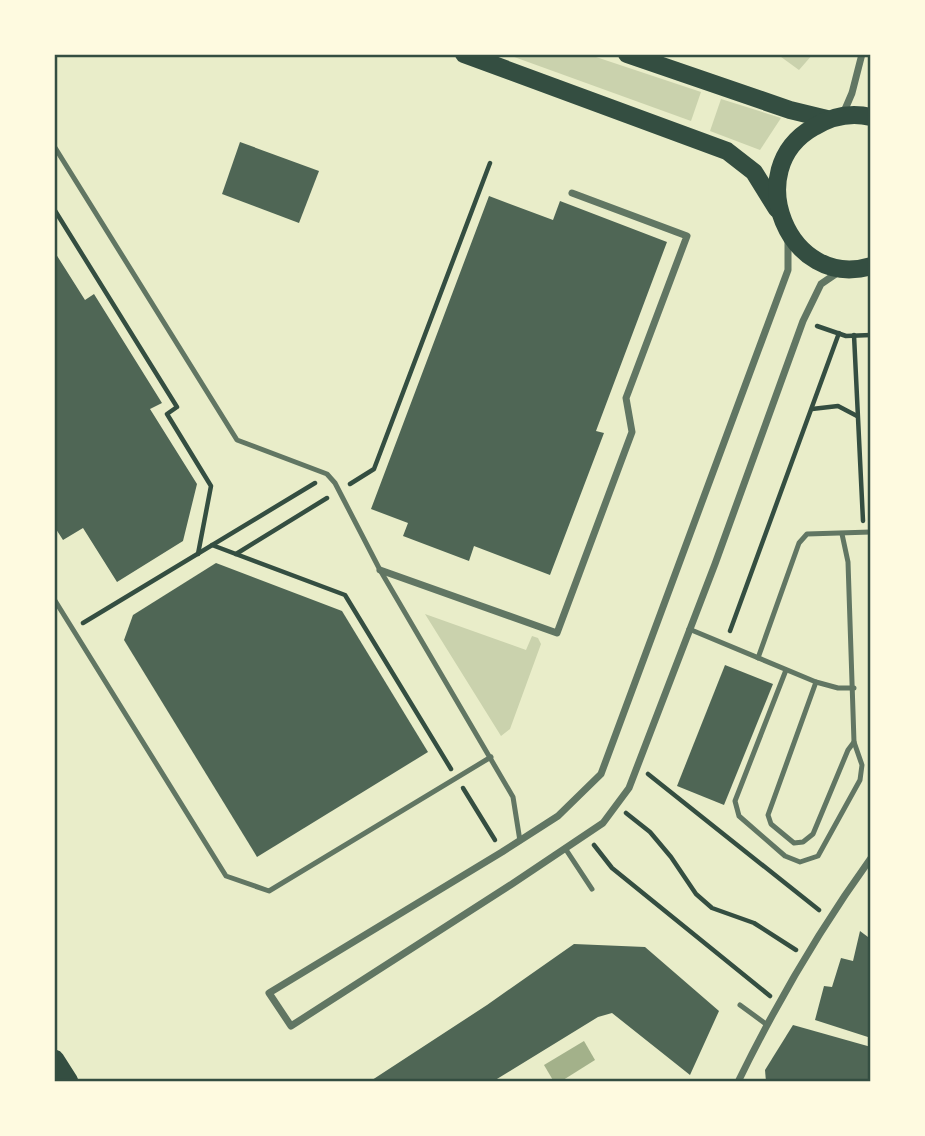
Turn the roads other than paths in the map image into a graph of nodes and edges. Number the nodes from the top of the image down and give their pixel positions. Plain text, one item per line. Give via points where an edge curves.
1 (464, 54) edge
2 (627, 54) edge
3 (862, 54) edge
4 (835, 117) junction
5 (871, 117) edge
6 (54, 146) edge
7 (572, 193) dead end
8 (777, 209) junction
9 (788, 233) junction
10 (845, 269) junction
11 (868, 271) edge
12 (871, 532) edge
13 (842, 534) junction
14 (380, 570) junction
15 (54, 599) edge
16 (690, 629) junction
17 (758, 658) junction
18 (786, 670) junction
19 (816, 682) junction
20 (854, 688) junction
21 (854, 742) junction
22 (491, 757) junction
23 (520, 841) junction
24 (565, 848) junction
25 (871, 858) edge
26 (592, 889) dead end
27 (740, 1005) dead end
28 (766, 1024) junction
29 (54, 1060) edge
30 (68, 1082) edge
31 (738, 1082) edge

1 - 8 main road via 727,152 754,172
2 - 4 main road via 790,110
3 - 4 street via 852,93
4 - 5 main road
4 - 8 main road via 803,133 785,154 776,181
6 - 14 lane via 237,440 328,475
7 - 14 street via 687,236 626,398 632,432 557,633
8 - 9 main road
9 - 10 main road via 803,251 822,263
9 - 23 street via 788,270 601,774 558,816
10 - 11 main road
10 - 16 street via 821,284 803,321
12 - 13 lane
13 - 17 lane via 807,534 799,543
13 - 20 lane via 848,562
14 - 22 lane
15 - 22 lane via 226,876 270,891
16 - 17 lane
16 - 24 street via 629,788 603,823
17 - 18 lane
18 - 19 lane
18 - 21 lane via 735,801 739,816 785,856 800,862 818,856 860,780 862,765
19 - 20 lane
19 - 21 lane via 768,815 771,824 794,842 813,834
20 - 21 lane
22 - 23 lane via 513,797
23 - 24 street via 269,993 291,1026
24 - 26 lane
25 - 28 street via 828,917
27 - 28 lane
28 - 31 street
29 - 30 highway

